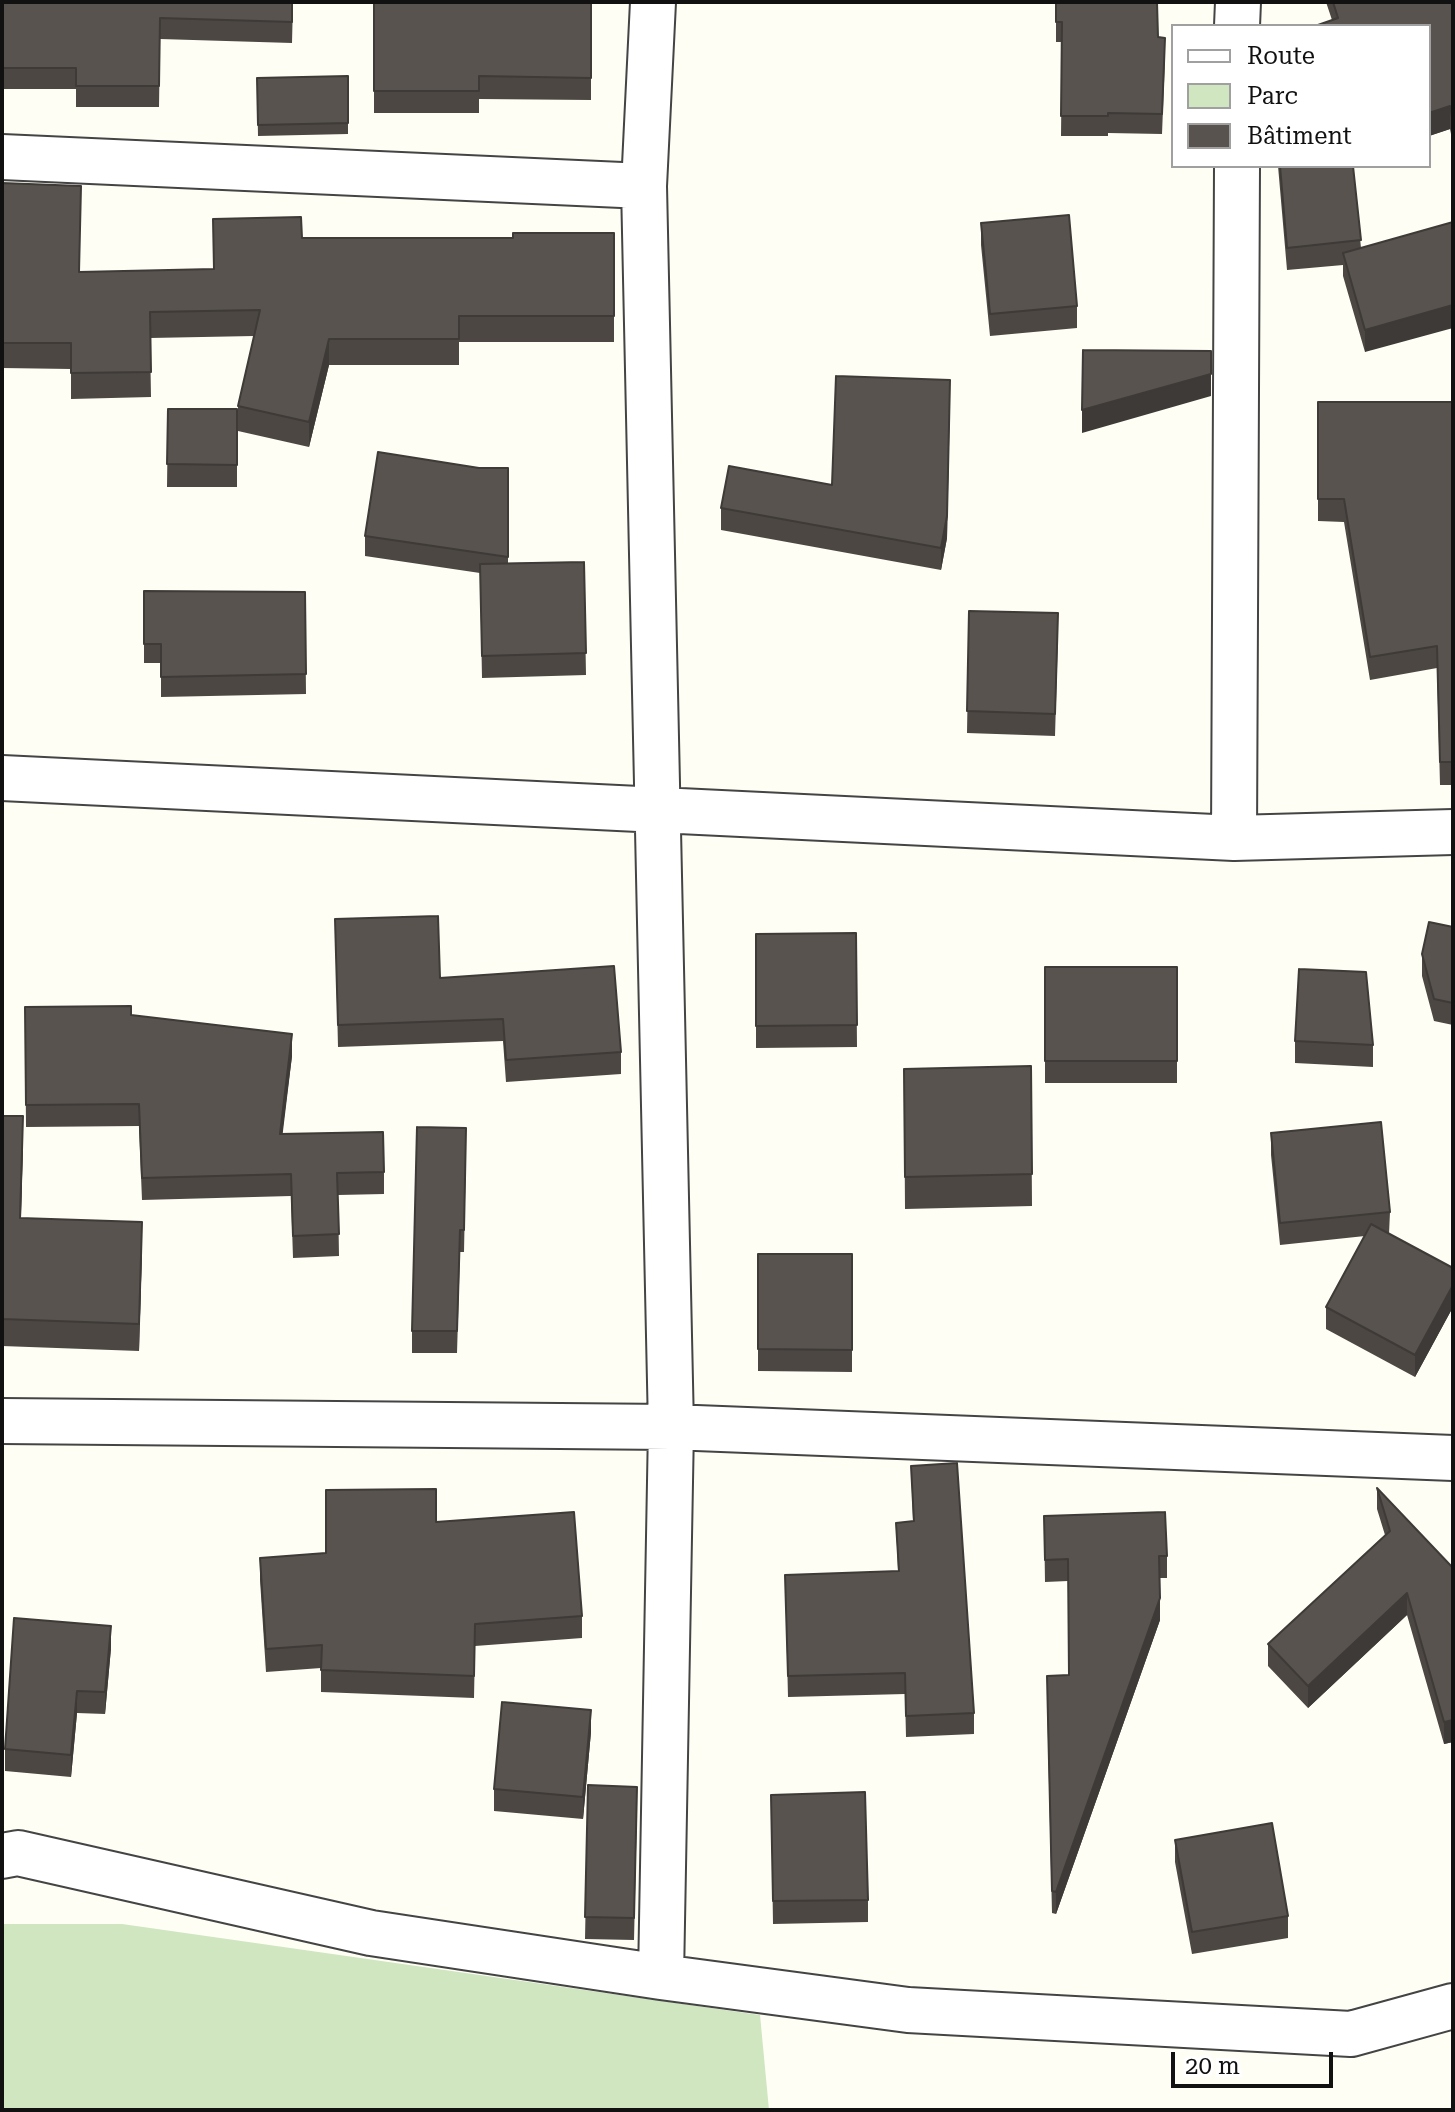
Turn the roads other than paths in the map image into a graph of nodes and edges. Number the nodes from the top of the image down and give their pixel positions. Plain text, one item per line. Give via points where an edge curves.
1 (653, 2) edge
2 (1238, 2) edge
3 (1237, 24) edge
4 (2, 157) edge
5 (1237, 168) edge
6 (644, 186) junction
7 (2, 778) edge
8 (656, 810) junction
9 (1453, 832) edge
10 (1234, 838) junction
11 (2, 1421) edge
12 (671, 1427) junction
13 (1453, 1458) edge
14 (2, 1856) edge
15 (661, 1977) junction
16 (1453, 2006) edge

1 - 6 street
2 - 3 street
4 - 6 street
5 - 10 street
6 - 8 street
7 - 8 street
8 - 10 street
8 - 12 street
9 - 10 street
11 - 12 street
12 - 13 street
12 - 15 street
14 - 15 street via 18,1853 371,1933
15 - 16 street via 908,2010 1351,2034

